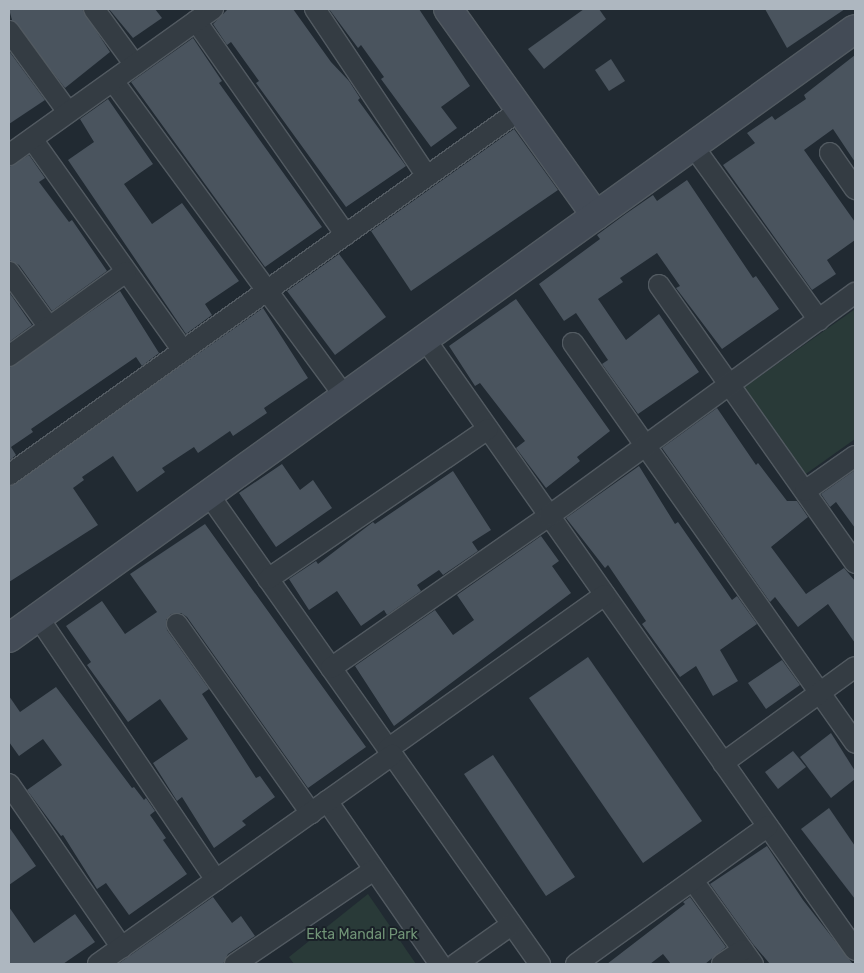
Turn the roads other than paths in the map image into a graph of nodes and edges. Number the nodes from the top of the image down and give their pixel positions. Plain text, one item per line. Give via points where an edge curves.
1 (94, 9) edge
2 (213, 9) edge
3 (315, 9) edge
4 (448, 9) edge
5 (196, 21) junction
6 (855, 29) edge
7 (11, 39) edge
8 (135, 65) junction
9 (113, 81) junction
10 (520, 110) junction
11 (68, 112) junction
12 (32, 139) junction
13 (693, 146) junction
14 (830, 153) dead end
15 (9, 155) edge
16 (427, 176) junction
17 (855, 189) edge
18 (596, 216) junction
19 (346, 235) junction
20 (9, 272) edge
21 (126, 272) junction
22 (659, 285) dead end
23 (266, 291) junction
24 (855, 294) edge
25 (819, 320) junction
26 (49, 327) junction
27 (425, 339) junction
28 (573, 343) dead end
29 (183, 351) junction
30 (9, 356) edge
31 (730, 385) junction
32 (344, 397) junction
33 (488, 429) junction
34 (646, 446) junction
35 (855, 456) edge
36 (9, 475) edge
37 (805, 491) junction
38 (209, 495) junction
39 (549, 516) junction
40 (855, 563) edge
41 (268, 579) junction
42 (605, 595) junction
43 (38, 617) junction
44 (177, 624) dead end
45 (9, 638) edge
46 (855, 667) edge
47 (331, 668) junction
48 (820, 693) junction
49 (855, 743) edge
50 (390, 752) junction
51 (723, 762) junction
52 (9, 784) edge
53 (327, 801) junction
54 (310, 813) junction
55 (768, 826) junction
56 (374, 870) junction
57 (216, 880) junction
58 (694, 882) junction
59 (511, 925) junction
60 (122, 948) junction
61 (855, 950) edge
62 (748, 957) edge
63 (98, 964) edge
64 (235, 964) edge
65 (440, 964) edge
66 (456, 964) edge
67 (540, 964) edge
68 (576, 964) edge
69 (722, 964) edge

1 - 8 street
2 - 5 street
3 - 16 street
4 - 10 street
5 - 8 street
5 - 19 street
6 - 13 street
7 - 11 street
8 - 9 street
9 - 11 street
9 - 23 street
10 - 16 street
10 - 18 street
11 - 12 street
12 - 15 street
12 - 21 street
13 - 18 street
13 - 25 street
14 - 17 street
16 - 19 street
18 - 27 street
19 - 23 street
20 - 26 street
21 - 26 street
21 - 29 street
22 - 31 street
23 - 29 street
23 - 32 street
24 - 25 street
25 - 31 street
26 - 30 street
27 - 32 street
27 - 33 street
28 - 34 street
29 - 36 street
31 - 34 street
31 - 37 street
32 - 38 street
33 - 39 street
33 - 41 street
34 - 39 street
34 - 48 street
35 - 37 street
37 - 40 street
38 - 41 street
38 - 43 street
39 - 42 street
39 - 47 street
41 - 47 street
42 - 50 street
42 - 51 street
43 - 45 street
43 - 57 street
44 - 54 street
46 - 48 street
47 - 50 street
48 - 49 street
48 - 51 street
50 - 53 street
50 - 59 street
51 - 55 street
52 - 60 street
53 - 54 street
53 - 56 street
54 - 57 street
55 - 58 street
55 - 61 street
56 - 64 street
56 - 65 street
57 - 60 street
58 - 62 street
58 - 68 street
59 - 66 street
59 - 67 street
60 - 63 street
62 - 69 street

